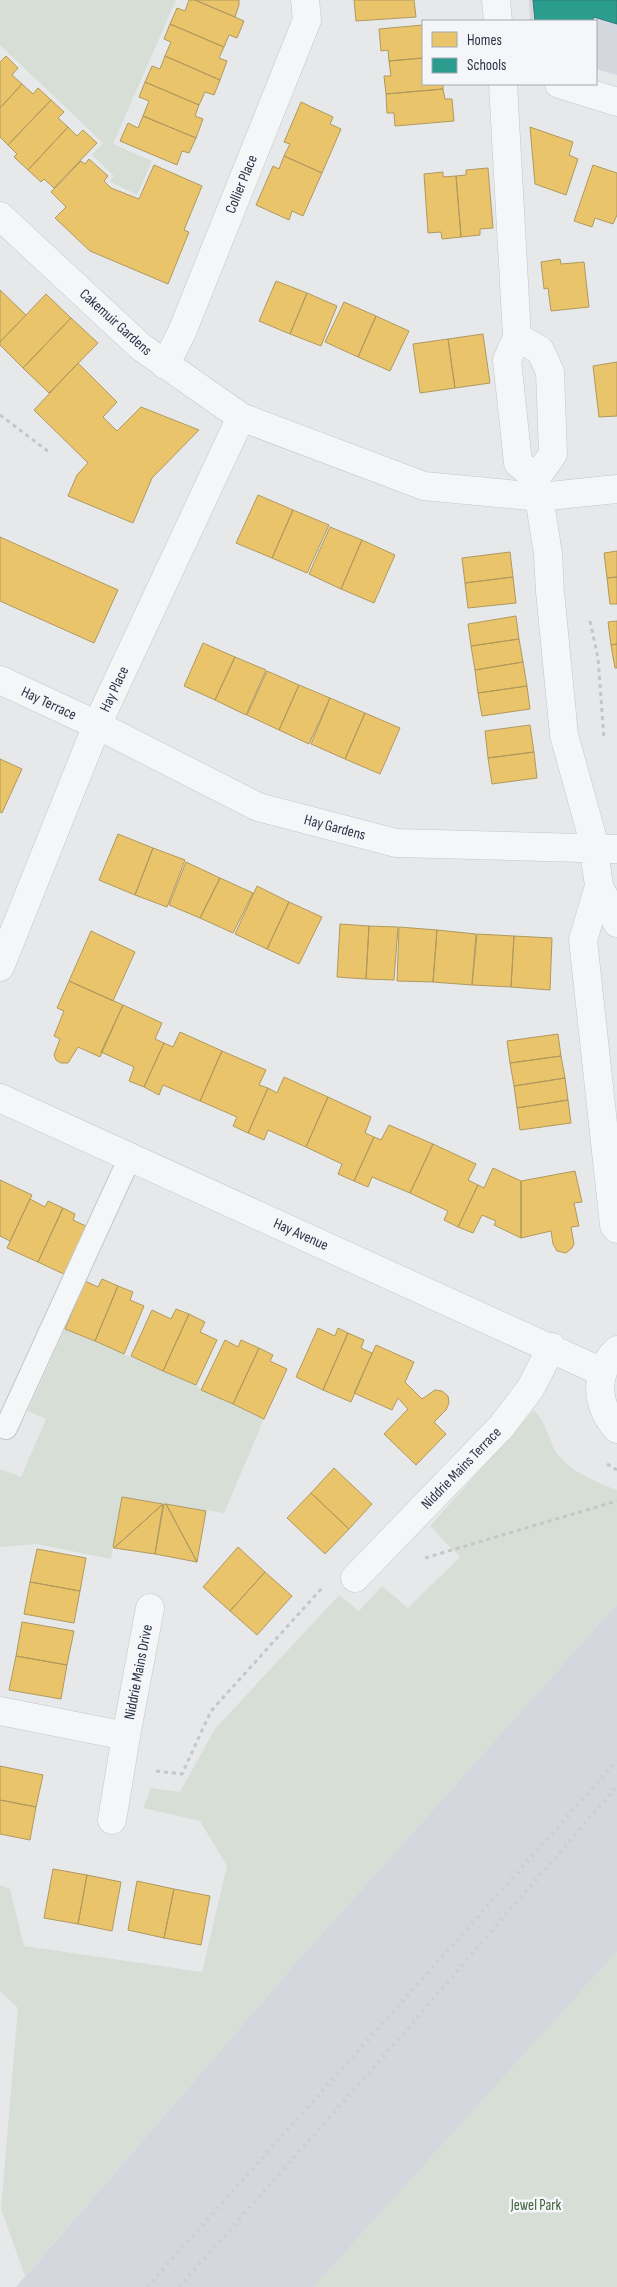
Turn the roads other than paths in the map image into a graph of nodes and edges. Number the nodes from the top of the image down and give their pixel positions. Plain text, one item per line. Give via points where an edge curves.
1 (305, 0) edge
2 (496, 0) edge
3 (498, 20) edge
4 (503, 85) edge
5 (562, 85) edge
6 (617, 102) edge
7 (0, 216) edge
8 (517, 337) junction
9 (165, 365) junction
10 (242, 417) junction
11 (538, 488) junction
12 (617, 490) edge
13 (0, 680) edge
14 (97, 725) junction
15 (605, 849) edge
16 (599, 886) junction
17 (617, 923) edge
18 (0, 967) edge
19 (0, 1098) edge
20 (130, 1157) junction
21 (617, 1229) edge
22 (552, 1347) junction
23 (610, 1361) edge
24 (6, 1428) dead end
25 (617, 1430) edge
26 (355, 1578) road end
27 (150, 1608) dead end
28 (0, 1712) edge
29 (126, 1736) junction
30 (112, 1820) dead end

1 - 9 street, Collier Place via 307,20 182,332
2 - 3 street
4 - 8 street
5 - 6 street
7 - 9 street, Cakemuir Gardens via 141,347
8 - 11 street via 507,360 518,463
8 - 11 street via 540,350 550,372 554,454
9 - 10 street, Cakemuir Gardens
10 - 11 street via 424,486
10 - 14 street, Hay Place
11 - 12 street
11 - 15 street via 548,554 564,735
13 - 14 street, Hay Terrace
14 - 15 street, Hay Gardens via 258,807 396,843
14 - 18 street, Hay Place
15 - 16 street
16 - 17 street
16 - 21 street via 583,940 614,1225
19 - 20 street, Hay Avenue
20 - 22 street, Hay Avenue
20 - 24 lane
22 - 23 street, Hay Avenue
22 - 26 street, Niddrie Mains Terrace via 530,1389 500,1428
23 - 25 street, Hay Avenue via 599,1388 601,1404
27 - 29 street, Niddrie Mains Drive
28 - 29 street, Niddrie Mains Drive
29 - 30 street, Niddrie Mains Drive

